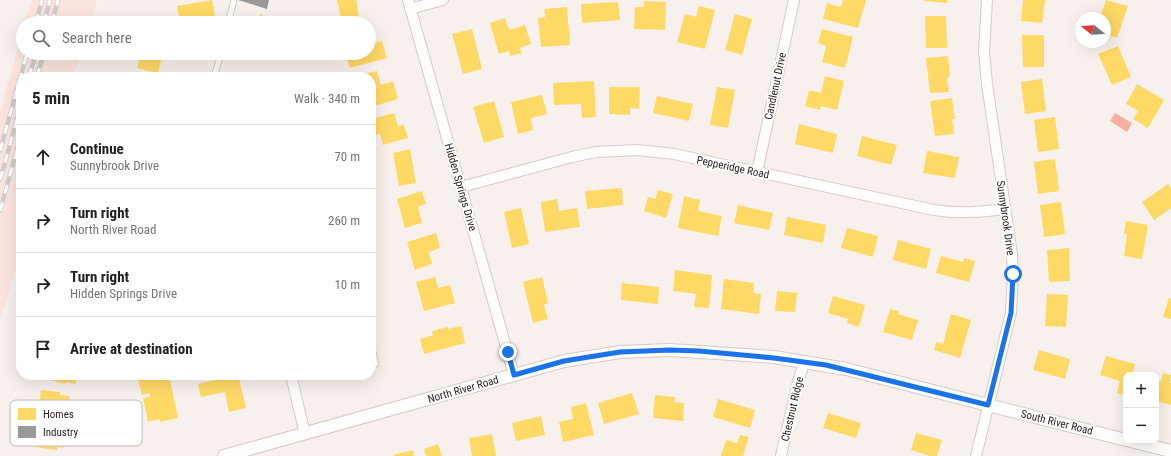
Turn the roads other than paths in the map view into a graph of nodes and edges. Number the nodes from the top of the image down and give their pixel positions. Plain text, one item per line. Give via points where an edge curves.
1 (234, 0) edge
2 (443, 0) edge
3 (794, 0) edge
4 (987, 0) edge
5 (409, 5) edge
6 (230, 16) edge
7 (219, 60) edge
8 (215, 72) edge
9 (757, 172) junction
10 (461, 187) junction
11 (1005, 209) junction
12 (804, 362) junction
13 (514, 375) junction
14 (292, 380) edge
15 (988, 405) junction
16 (305, 434) junction
17 (1123, 439) edge
18 (1143, 444) edge
19 (1171, 451) edge
20 (224, 456) edge
21 (781, 456) edge
22 (976, 456) edge

1 - 6 lane
2 - 5 street
3 - 9 street, Candlenut Drive
4 - 11 street, Sunnybrook Drive via 984,39 986,64
5 - 10 street, Hidden Springs Drive
7 - 8 lane
9 - 10 street, Pepperidge Road via 655,151 616,151 572,157
9 - 11 street, Pepperidge Road via 954,213
10 - 13 street, Hidden Springs Drive
11 - 15 street, Sunnybrook Drive via 1013,268 1011,305
12 - 13 street, North River Road via 670,350 620,352 564,361
12 - 15 street, North River Road via 846,369
12 - 21 street, Chestnut Ridge
13 - 16 street, North River Road
14 - 16 street
15 - 17 street, South River Road
15 - 22 street, Sunnybrook Drive
16 - 20 street, North River Road
18 - 19 street

